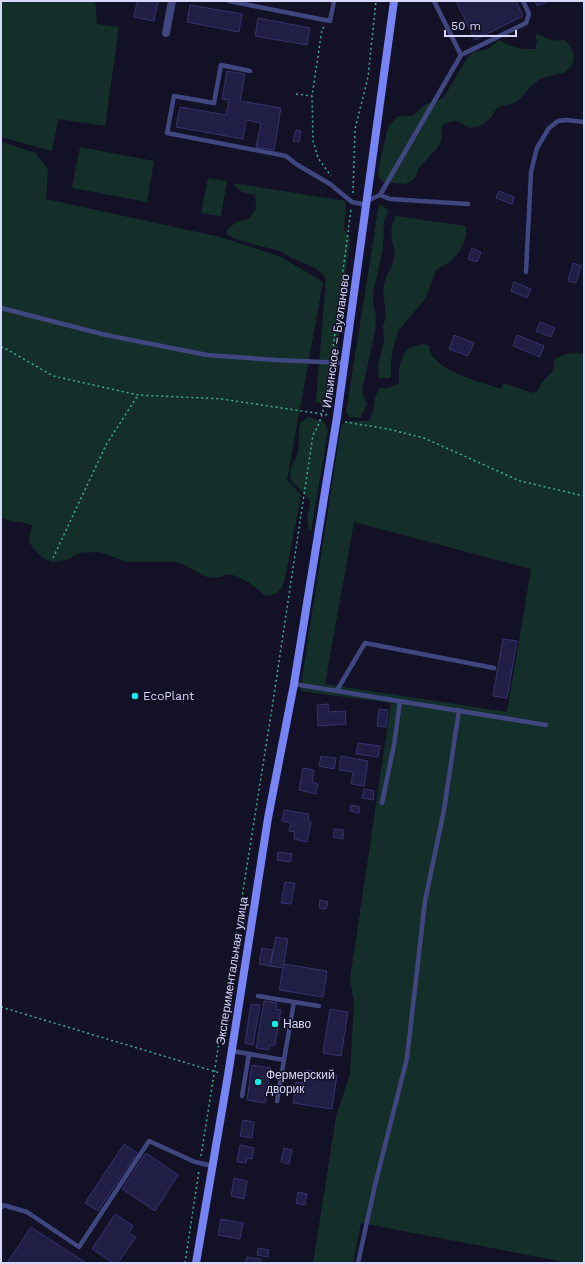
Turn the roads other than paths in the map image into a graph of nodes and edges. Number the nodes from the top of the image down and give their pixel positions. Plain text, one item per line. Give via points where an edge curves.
1 (172, 1) edge
2 (229, 1) edge
3 (334, 1) edge
4 (394, 1) edge
5 (434, 1) edge
6 (523, 1) edge
7 (166, 33) dead end
8 (461, 55) junction
9 (250, 70) dead end
10 (584, 122) edge
11 (380, 195) junction
12 (366, 203) junction
13 (468, 204) dead end
14 (526, 272) dead end
15 (1, 308) edge
16 (345, 363) junction
17 (494, 668) dead end
18 (294, 684) junction
19 (337, 690) junction
20 (400, 701) junction
21 (459, 710) junction
22 (546, 724) dead end
23 (382, 803) dead end
24 (258, 996) dead end
25 (294, 1002) junction
26 (320, 1006) dead end
27 (232, 1052) junction
28 (249, 1054) junction
29 (284, 1060) junction
30 (242, 1096) dead end
31 (278, 1101) dead end
32 (213, 1166) junction
33 (1, 1208) edge
34 (196, 1263) edge
35 (358, 1263) edge

1 - 7 street
2 - 3 lane via 330,22
4 - 12 street, Ильинское – Бузланово
5 - 8 lane
6 - 8 lane via 529,14 526,23
8 - 11 lane
9 - 12 lane via 221,65 214,103 174,96 167,133 286,156 330,184 352,202
10 - 14 lane via 558,121 549,128 537,148 531,172
11 - 12 lane
11 - 13 lane via 390,199
12 - 16 street, Ильинское – Бузланово
15 - 16 lane via 106,335 207,355
16 - 18 street, Ильинское – Бузланово
17 - 19 lane via 365,643
18 - 19 lane
18 - 27 street, Экспериментальная улица via 268,818
19 - 20 lane
20 - 21 lane
20 - 23 lane
21 - 22 lane
21 - 35 lane via 444,810 424,901 407,1058
24 - 25 lane
25 - 26 lane
25 - 29 lane
27 - 28 lane
27 - 32 street, Экспериментальная улица
28 - 29 lane
28 - 30 lane
29 - 31 lane
32 - 33 lane via 195,1162 149,1141 79,1247 27,1212 3,1204
32 - 34 street, Экспериментальная улица

